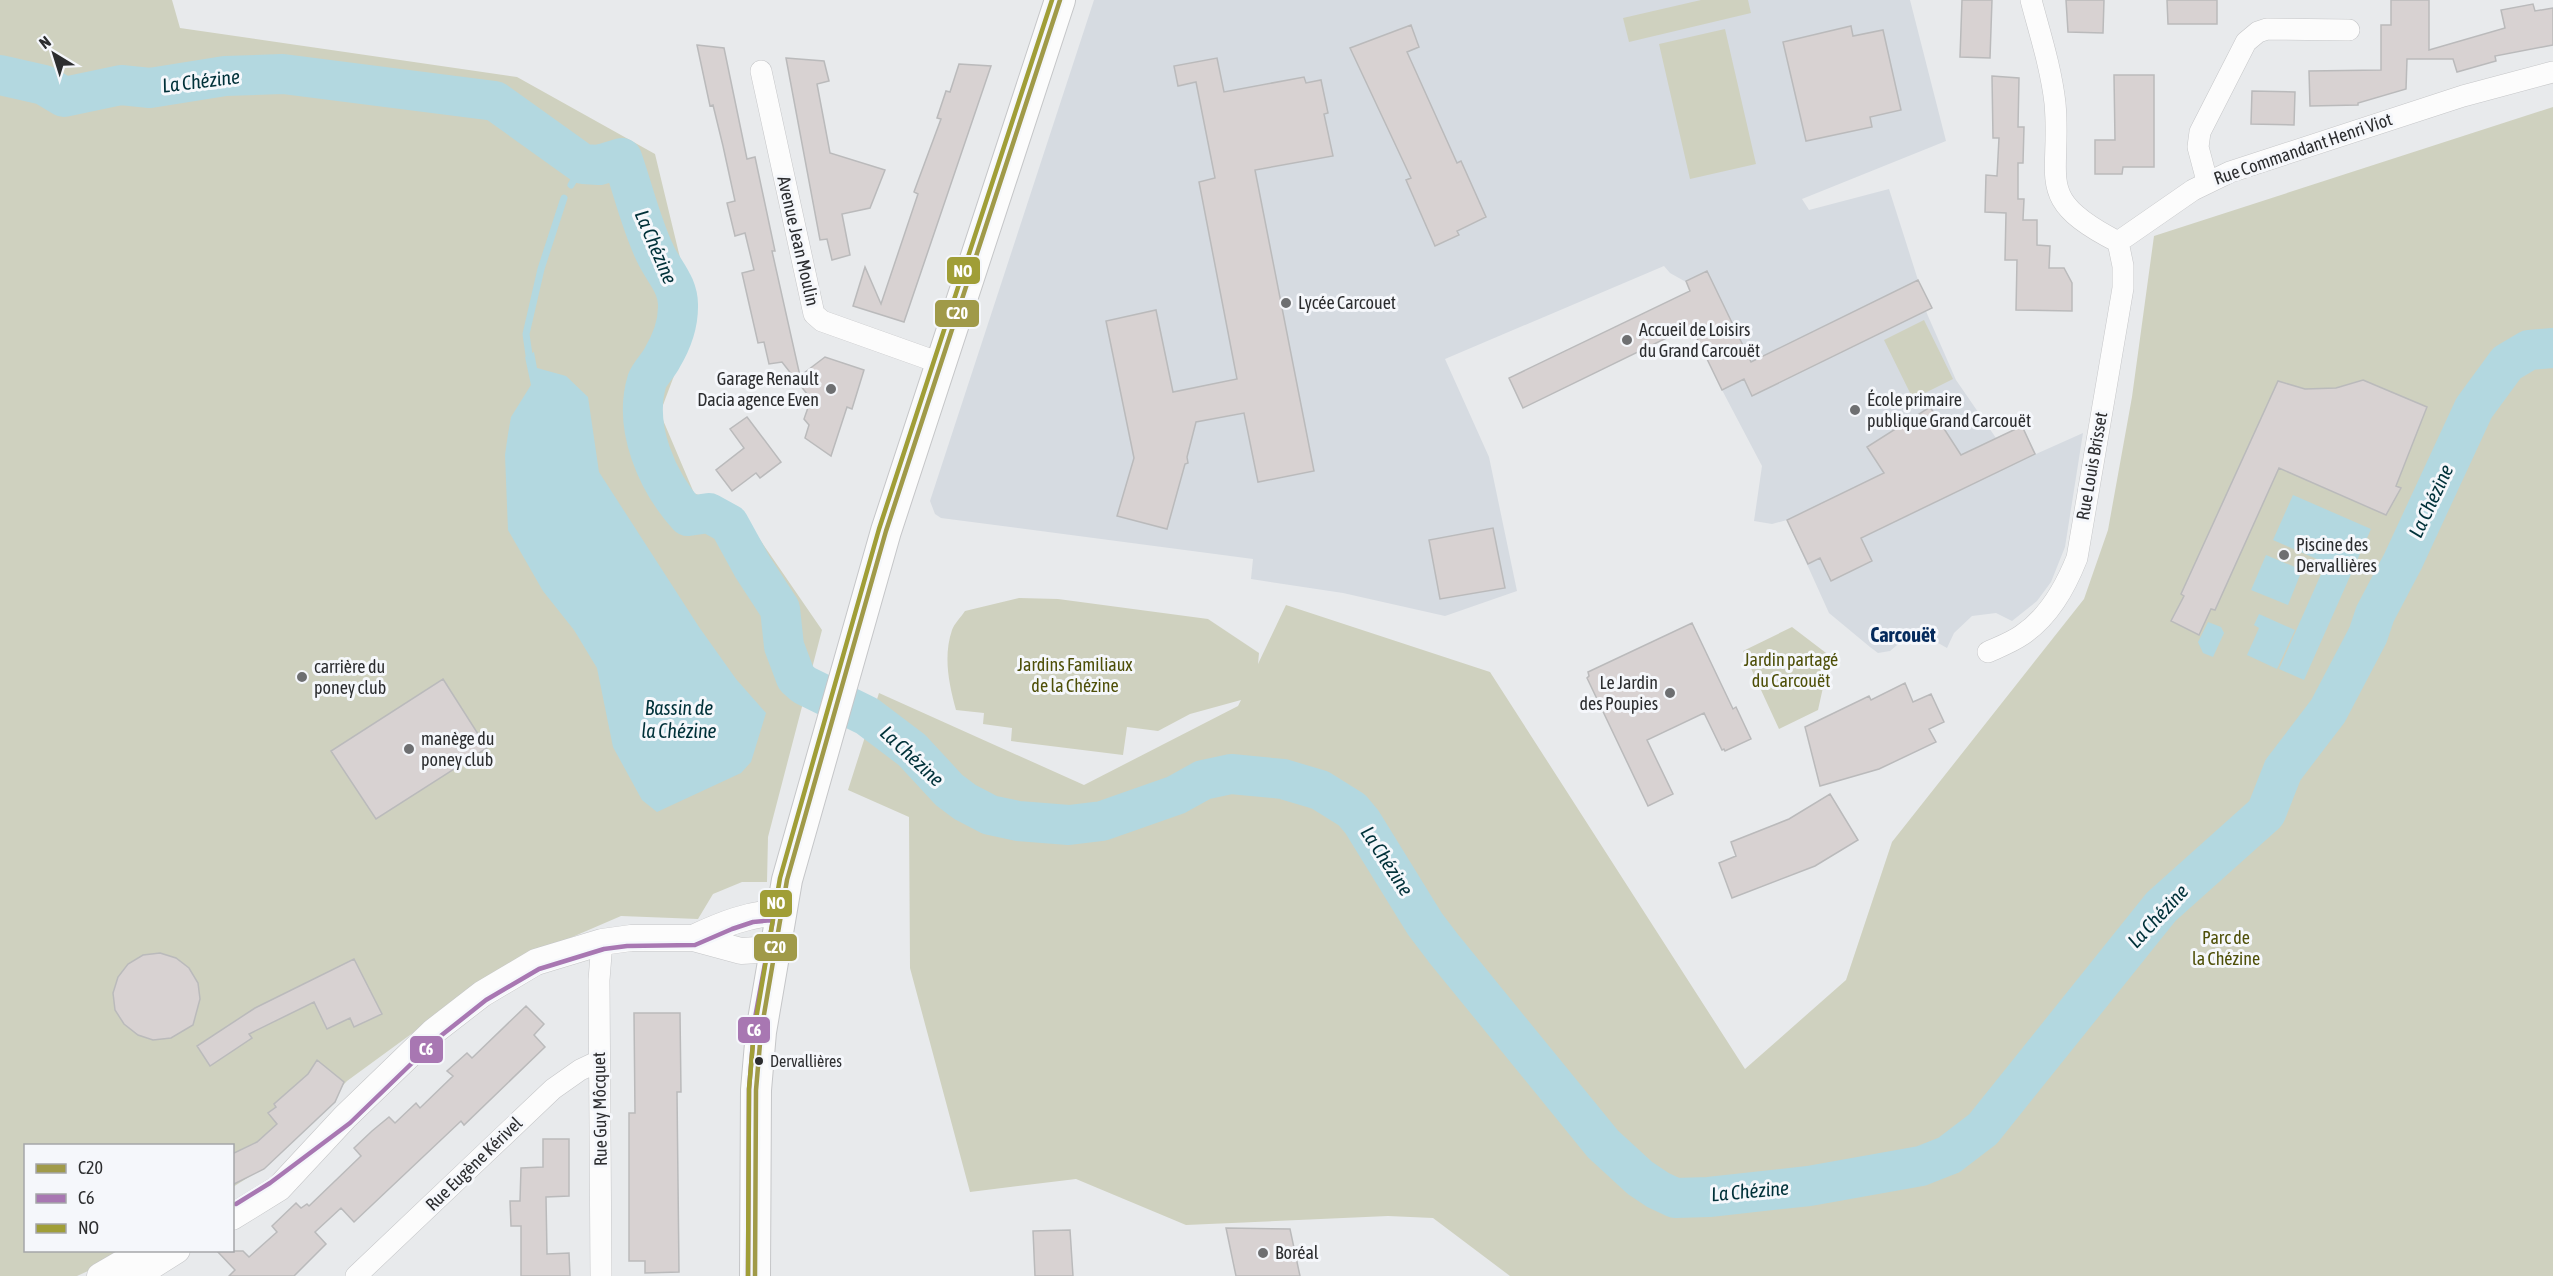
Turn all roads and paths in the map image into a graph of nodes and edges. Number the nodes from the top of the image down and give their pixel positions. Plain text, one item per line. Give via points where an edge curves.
1 (1060, 0) edge
2 (2031, 0) edge
3 (2349, 30) dead end
4 (761, 71) dead end
5 (2553, 72) edge
6 (2207, 181) junction
7 (2118, 242) junction
8 (940, 363) junction
9 (1988, 652) dead end
10 (782, 912) junction
11 (693, 938) junction
12 (602, 942) junction
13 (775, 949) junction
14 (599, 1061) junction
15 (345, 1117) junction
16 (234, 1197) edge
17 (234, 1215) edge
18 (143, 1252) edge
19 (175, 1252) edge
20 (100, 1276) edge
21 (136, 1276) edge
22 (356, 1276) edge
23 (601, 1276) edge
24 (755, 1276) edge

1 - 8 main road
2 - 7 street via 2055,102 2054,162 2059,193 2080,221
3 - 6 street via 2268,29 2246,42 2200,132 2198,147
4 - 8 street, Avenue Jean Moulin via 814,314 822,321
5 - 6 street, Rue Commandant Henri Viot via 2421,110
6 - 7 street, Rue Commandant Henri Viot
7 - 9 street, Rue Louis Brisset via 2123,288 2077,558 2058,598 2043,616 2022,635
8 - 10 main road via 830,723 787,880
10 - 11 street via 751,915
10 - 13 main road
11 - 12 street
11 - 13 street via 741,951
12 - 14 street, Rue Guy Môcquet
12 - 15 street via 536,962 482,994 433,1032
13 - 24 main road via 762,1019 756,1090
14 - 22 street, Rue Eugène Kérivel via 553,1089
14 - 23 street, Rue Guy Môcquet
15 - 16 street
15 - 17 street via 279,1188
18 - 20 street
19 - 21 street

